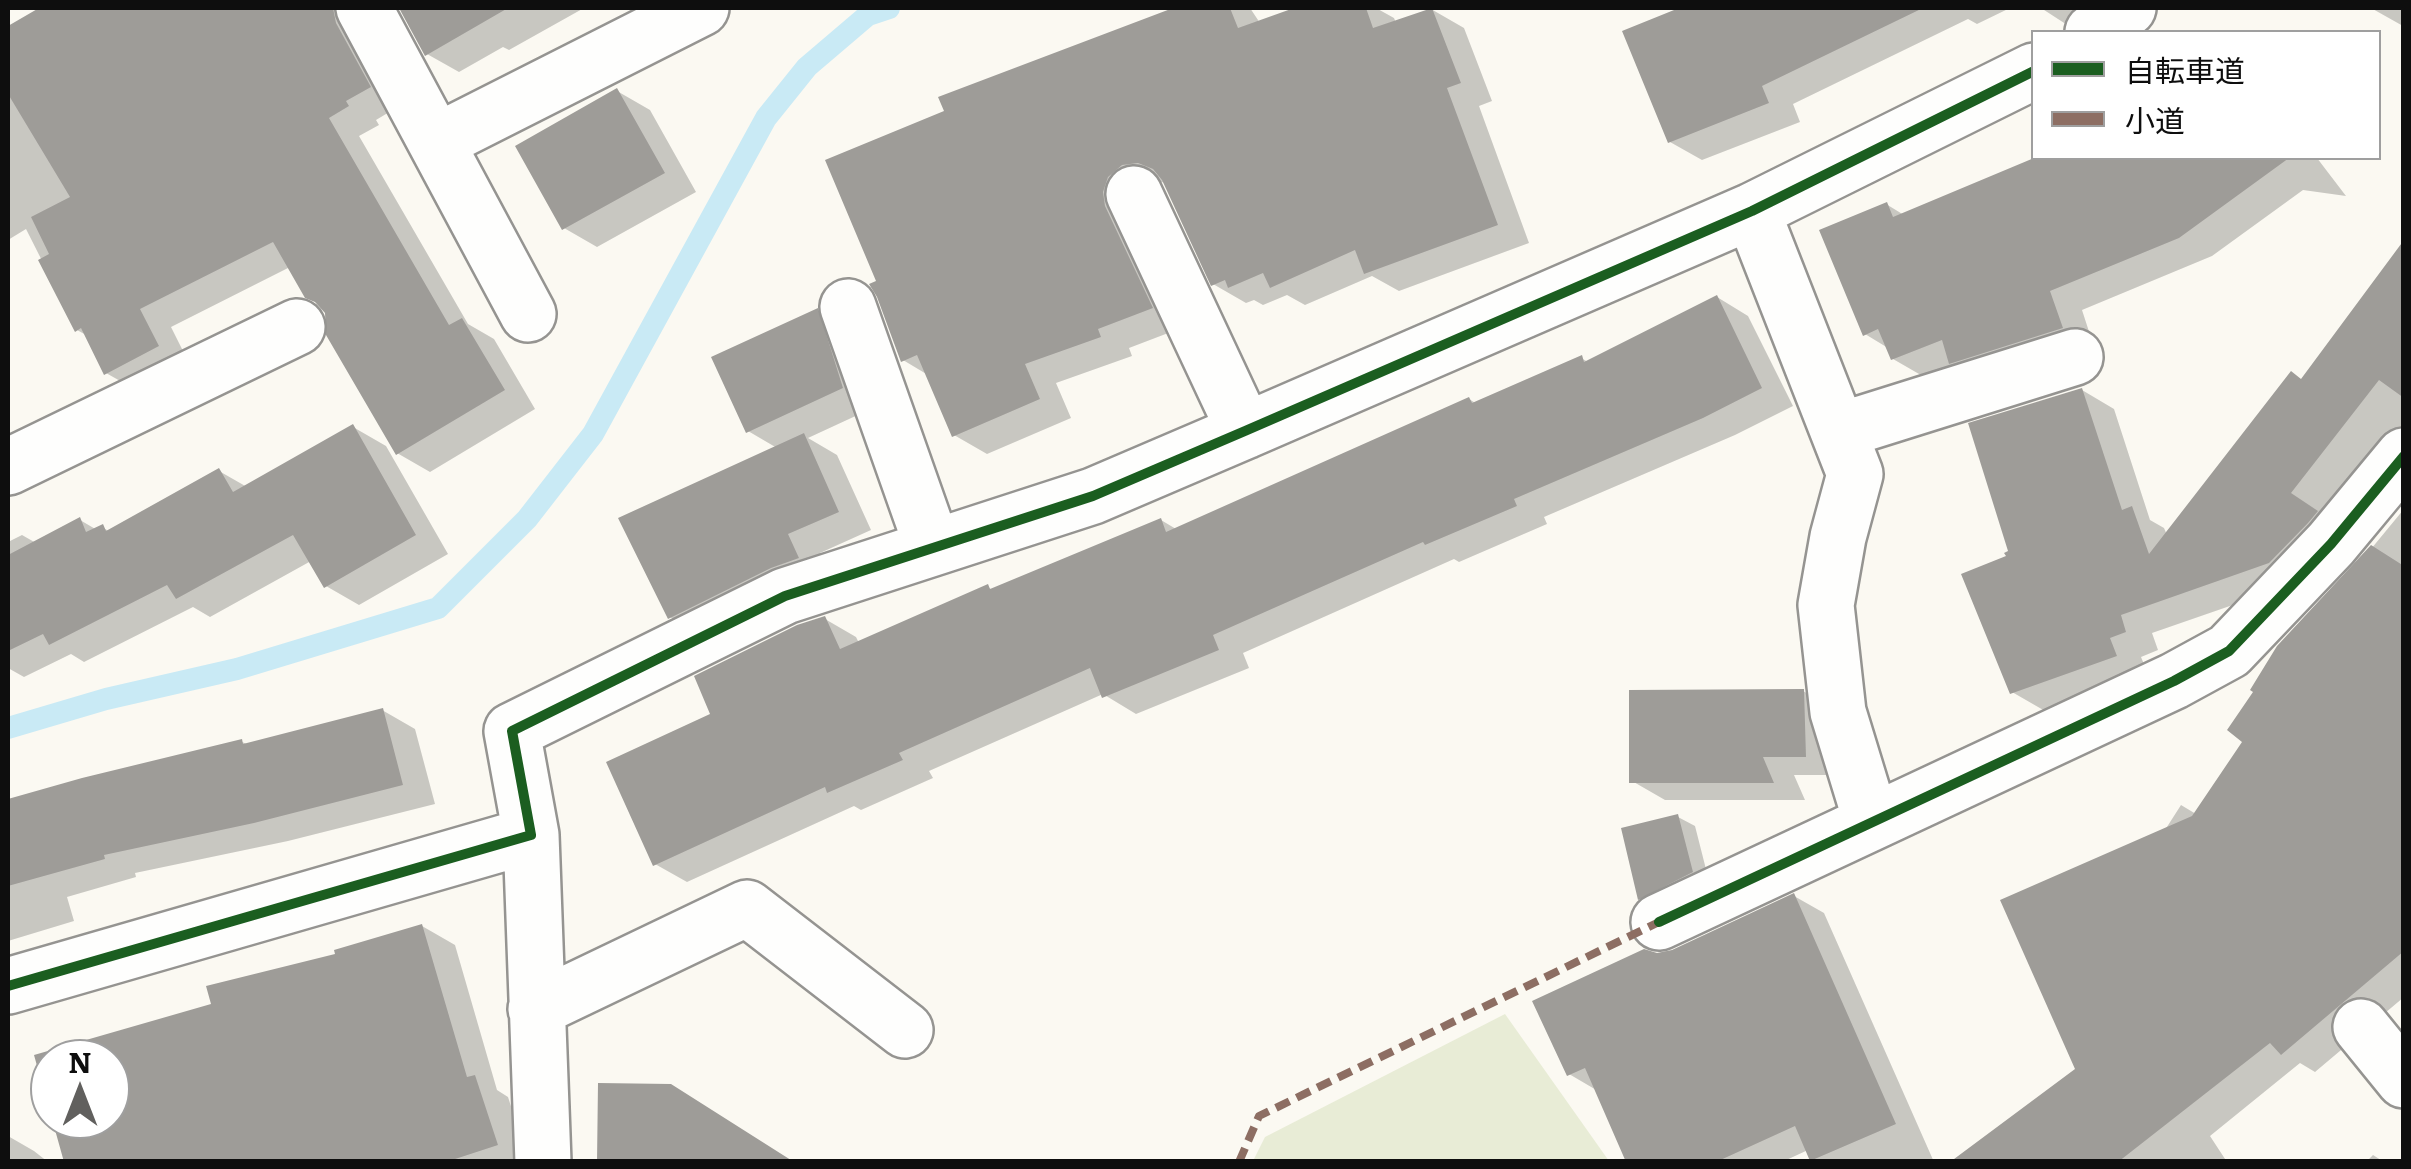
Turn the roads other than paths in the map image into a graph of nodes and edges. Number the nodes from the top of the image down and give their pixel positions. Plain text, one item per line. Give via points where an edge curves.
1 (364, 8) edge
2 (701, 8) edge
3 (2128, 8) edge
4 (2097, 30) edge
5 (2031, 72) edge
6 (436, 142) junction
7 (1134, 194) dead end
8 (1752, 210) junction
9 (848, 308) dead end
10 (528, 314) dead end
11 (296, 327) dead end
12 (2075, 356) dead end
13 (1245, 432) junction
14 (1839, 432) junction
15 (2404, 456) edge
16 (8, 468) edge
17 (933, 548) junction
18 (1872, 820) junction
19 (531, 834) junction
20 (1659, 922) dead end
21 (8, 986) edge
22 (536, 1009) junction
23 (2361, 1027) dead end
24 (905, 1030) dead end
25 (2404, 1080) edge
26 (542, 1162) edge

1 - 6 street
2 - 6 street
3 - 4 street
5 - 8 street
6 - 10 street
7 - 13 street
8 - 13 street
8 - 14 street
9 - 17 street
11 - 16 street
12 - 14 street
13 - 17 street via 1093,496
14 - 18 street via 1855,474 1826,604 1838,712
15 - 18 street via 2229,651
17 - 19 street via 785,596 512,731
18 - 20 street
19 - 21 street
19 - 22 street
22 - 24 street via 747,908
22 - 26 street
23 - 25 street

